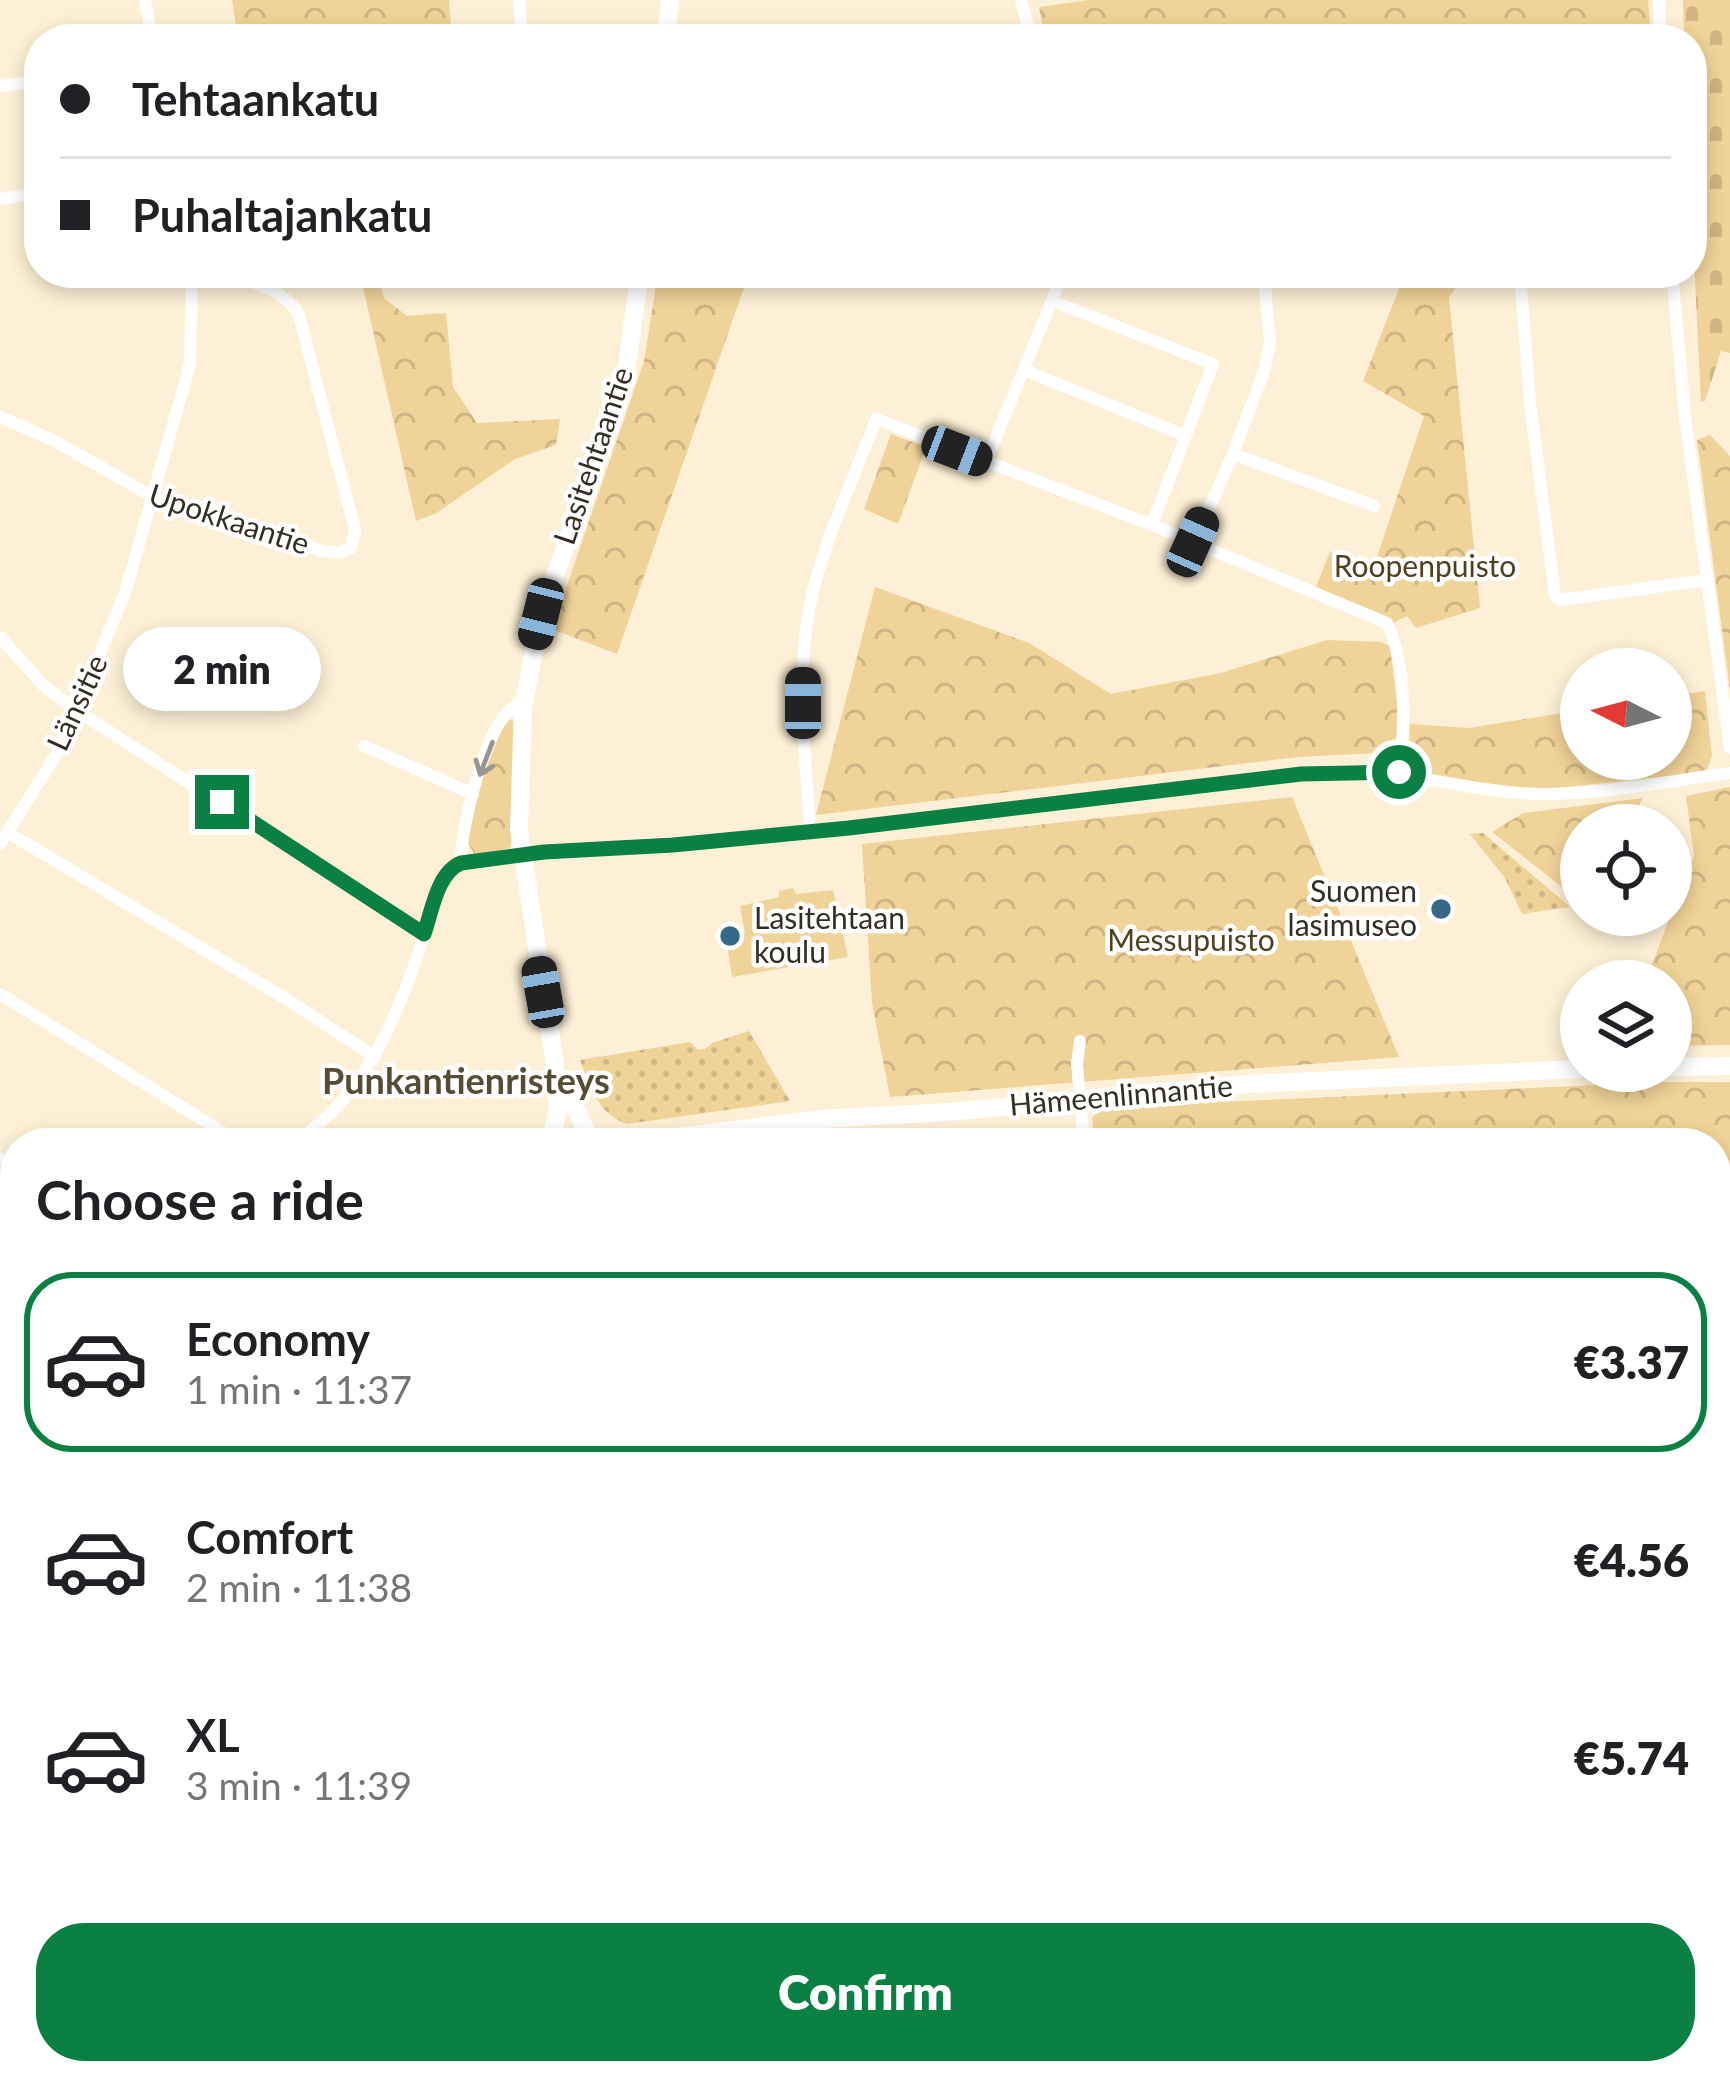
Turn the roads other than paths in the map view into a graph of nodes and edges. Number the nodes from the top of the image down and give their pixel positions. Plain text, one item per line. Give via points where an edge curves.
1 (192, 288) edge
2 (271, 288) edge
3 (638, 288) edge
4 (1057, 288) edge
5 (1265, 288) edge
6 (1521, 288) edge
7 (1674, 288) edge
8 (1052, 301) junction
9 (1024, 370) junction
10 (0, 417) edge
11 (1186, 436) junction
12 (1233, 454) junction
13 (986, 462) junction
14 (153, 497) junction
15 (1374, 506) dead end
16 (1152, 525) junction
17 (1193, 542) junction
18 (1706, 580) junction
19 (0, 637) edge
20 (524, 697) junction
21 (76, 710) junction
22 (364, 746) dead end
23 (1730, 748) edge
24 (1399, 772) junction
25 (1730, 773) edge
26 (473, 794) junction
27 (810, 832) junction
28 (4, 838) edge
29 (521, 856) junction
30 (461, 863) junction
31 (424, 934) junction
32 (0, 994) edge
33 (1080, 1040) dead end
34 (376, 1058) junction
35 (555, 1064) junction
36 (1730, 1066) edge
37 (1692, 1067) edge
38 (1560, 1071) edge
39 (1079, 1100) junction
40 (216, 1128) edge
41 (313, 1128) edge
42 (550, 1128) edge
43 (589, 1128) edge
44 (748, 1128) edge
45 (1082, 1128) edge

1 - 14 street, Länsitie via 190,364
2 - 14 street, Upokkaantie via 299,314 356,537 346,551 331,553
3 - 20 main road, Lasitehtaantie via 624,385 541,614
4 - 8 street
5 - 12 street via 1270,343
6 - 18 street via 1555,595
7 - 18 street
8 - 9 street
8 - 11 street via 1213,364
9 - 11 street
9 - 13 street
10 - 14 street, Upokkaantie
11 - 16 street
12 - 15 street
12 - 17 street
13 - 16 street
13 - 27 street via 876,419 810,605
14 - 21 street, Länsitie via 114,625
16 - 17 street
17 - 24 street via 1388,623 1401,685
18 - 23 street
19 - 21 street
20 -> 26 street via 499,724
20 - 29 main road, Lasitehtaantie
21 - 28 street, Länsitie
21 - 31 street
22 - 26 street
24 - 25 street via 1536,794
24 - 27 street via 1290,775
26 - 30 street
27 - 29 street
28 - 34 street
29 - 30 street
29 - 35 main road, Lasitehtaantie
30 - 31 street via 443,879
31 - 34 street
32 - 40 street
33 - 39 street
34 - 41 street
35 - 42 main road, Lasitehtaantie via 558,1109
35 - 43 main road, Lasitehtaantie
36 - 37 main road
38 - 39 main road, Hämeenlinnantie
39 - 44 main road, Hämeenlinnantie
39 - 45 street

